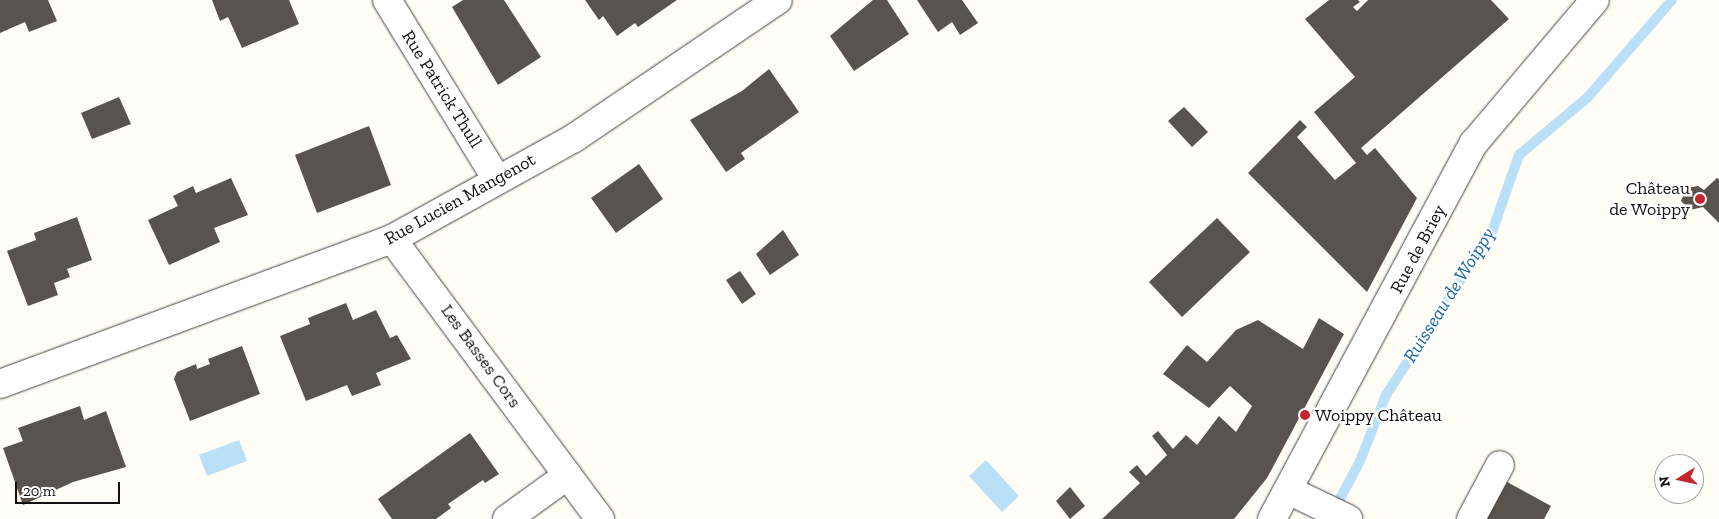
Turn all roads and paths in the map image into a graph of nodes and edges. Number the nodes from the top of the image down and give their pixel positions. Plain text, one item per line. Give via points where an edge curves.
1 (387, 0) edge
2 (778, 0) edge
3 (1595, 0) edge
4 (496, 178) junction
5 (392, 239) junction
6 (0, 384) edge
7 (1500, 465) dead end
8 (568, 475) junction
9 (1288, 490) junction
10 (1341, 516) edge
11 (507, 519) edge
12 (600, 519) edge
13 (1272, 519) edge
14 (1471, 519) edge

1 - 4 street, Rue Patrick Thull
2 - 4 street, Rue Lucien Mangenot via 574,138
3 - 9 street, Rue de Briey via 1474,143
4 - 5 street, Rue Lucien Mangenot
5 - 6 street, Rue Lucien Mangenot
5 - 8 street, Les Basses Cors
7 - 14 street
8 - 11 street
8 - 12 street, Les Basses Cors
9 - 10 street
9 - 13 street, Rue de Briey

